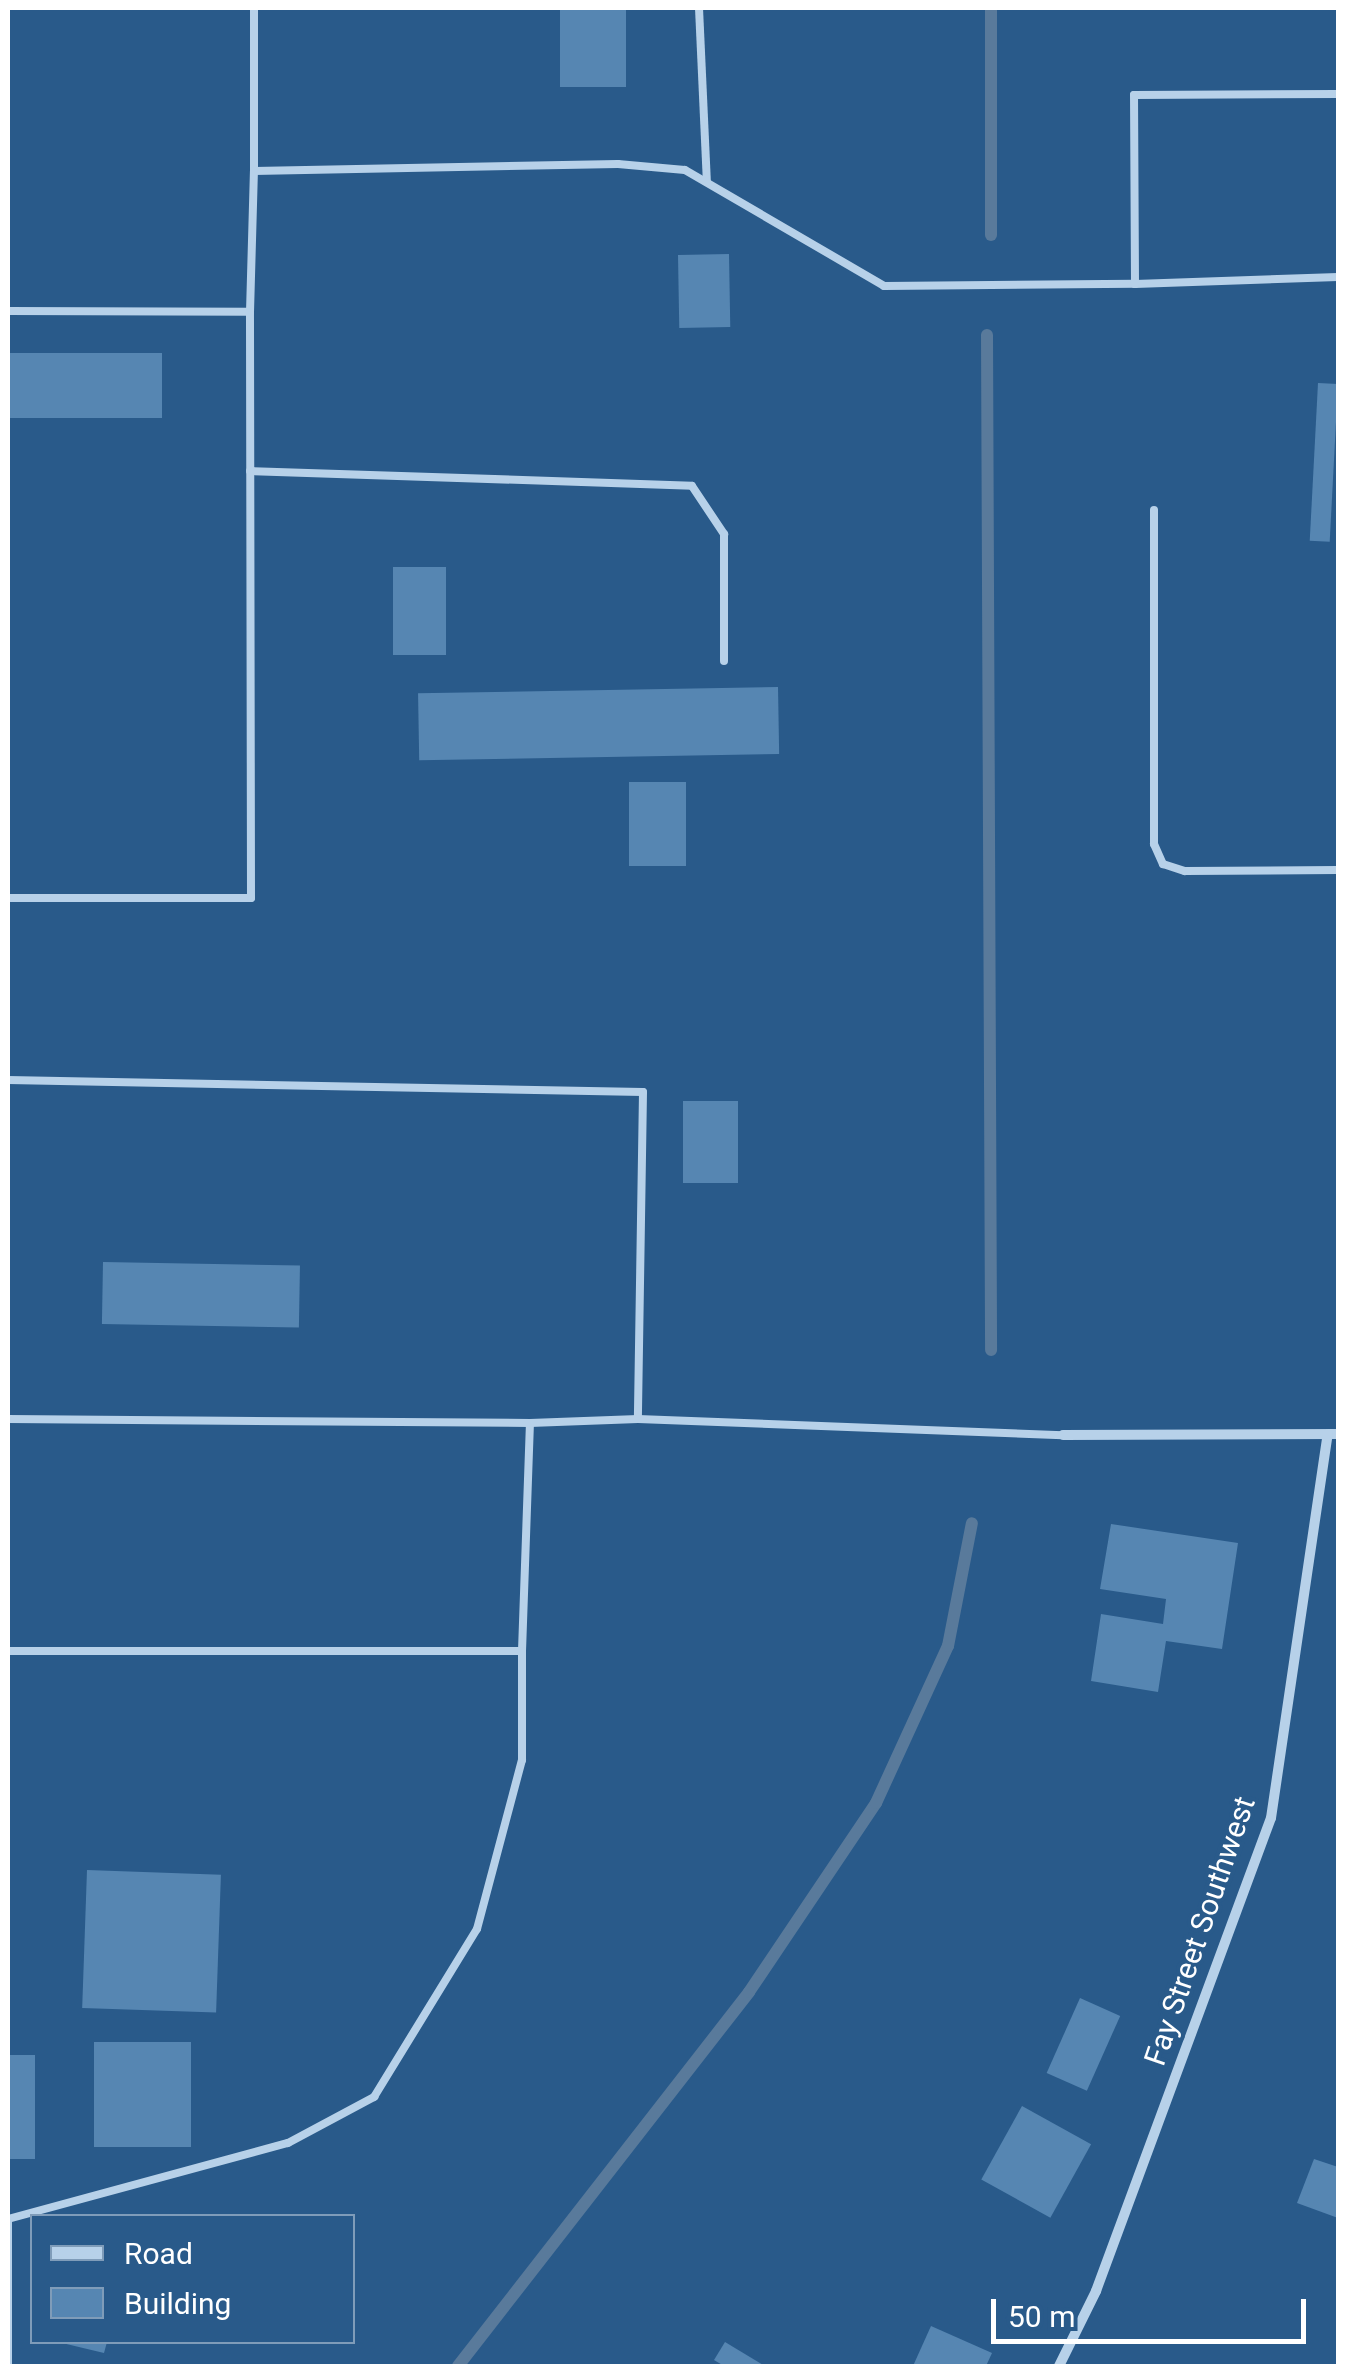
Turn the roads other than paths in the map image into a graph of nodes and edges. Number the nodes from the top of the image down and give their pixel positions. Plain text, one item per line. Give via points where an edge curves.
1 (254, 8) edge
2 (699, 8) edge
3 (1338, 94) edge
4 (254, 171) junction
5 (707, 182) junction
6 (1338, 277) edge
7 (1136, 284) junction
8 (8, 311) edge
9 (250, 312) junction
10 (250, 471) junction
11 (1154, 510) dead end
12 (724, 662) dead end
13 (1338, 870) edge
14 (8, 898) edge
15 (8, 1080) edge
16 (8, 1418) edge
17 (638, 1420) junction
18 (530, 1423) junction
19 (1334, 1434) edge
20 (1063, 1435) joint
21 (8, 1651) edge
22 (522, 1651) junction
23 (8, 2218) edge
24 (8, 2366) edge
25 (1059, 2366) edge

1 - 4 lane
2 - 5 lane
3 - 7 lane via 1134,95
4 - 5 lane via 618,164 686,170
4 - 9 lane
5 - 7 lane via 884,286
6 - 7 lane
8 - 9 lane
9 - 10 lane
10 - 12 lane via 692,486 724,534
10 - 14 lane via 251,898
11 - 13 lane via 1154,844 1163,864 1185,871
15 - 17 lane via 644,1092
16 - 18 lane
17 - 18 lane
17 - 20 lane
18 - 22 lane
19 - 20 street
19 - 25 street, Fay Street Southwest via 1271,1818 1096,2291
21 - 22 lane
22 - 23 lane via 522,1760 477,1929 374,2097 288,2143
23 - 24 lane

